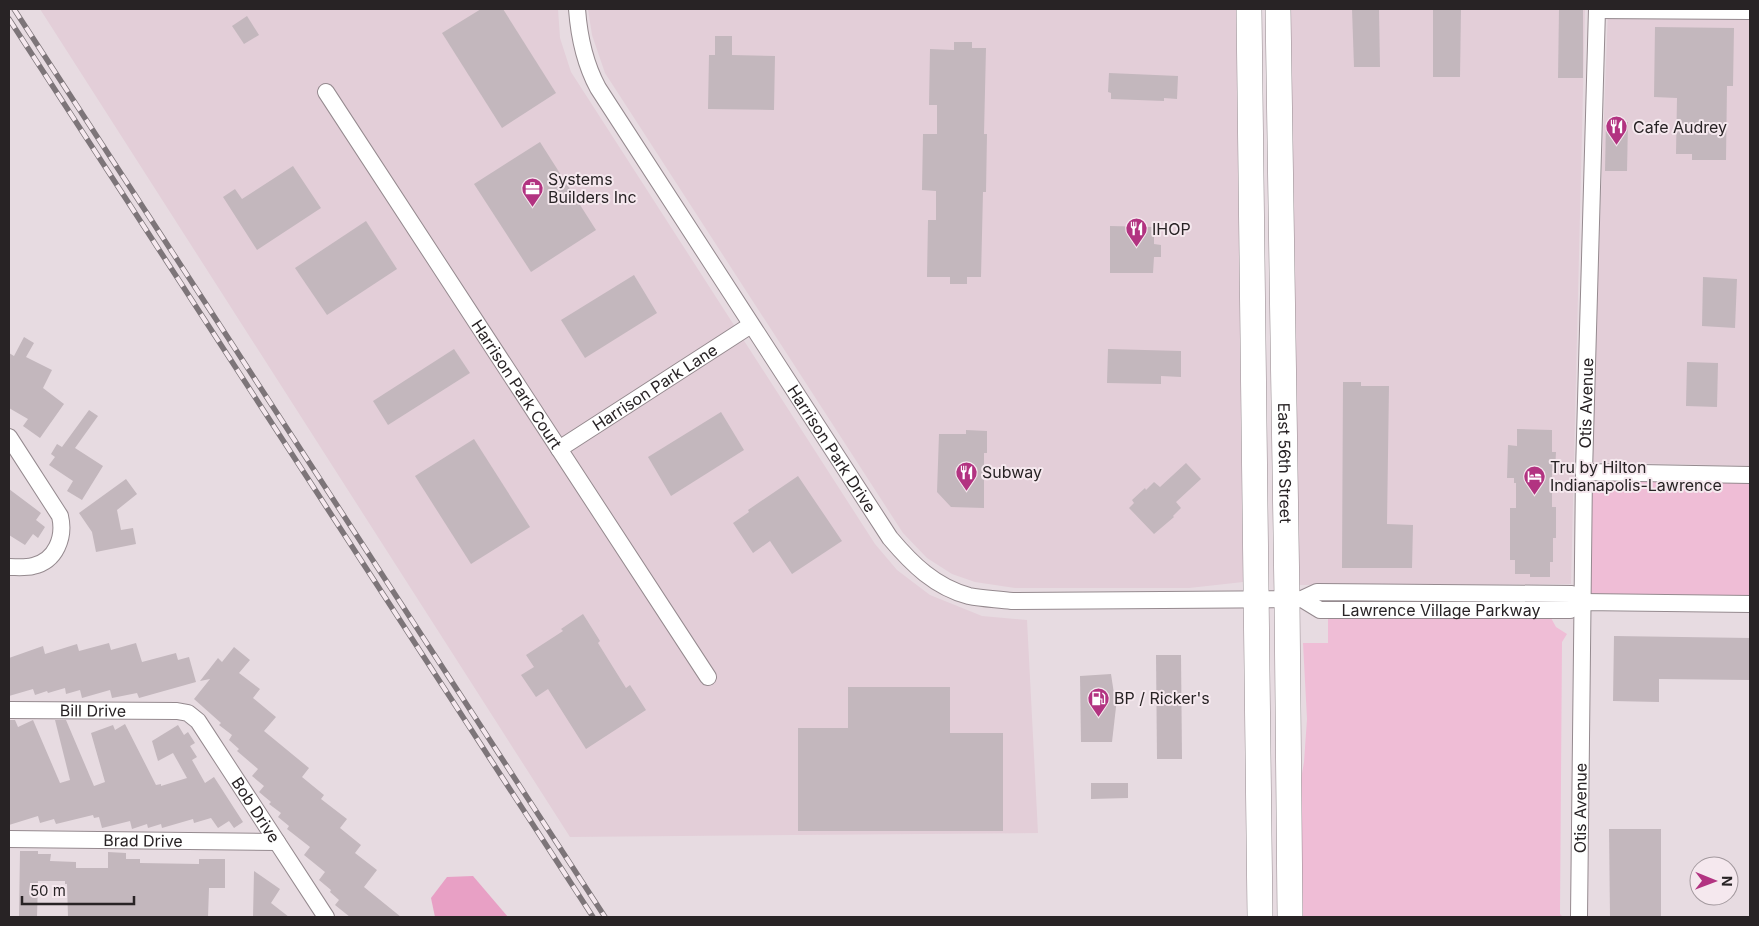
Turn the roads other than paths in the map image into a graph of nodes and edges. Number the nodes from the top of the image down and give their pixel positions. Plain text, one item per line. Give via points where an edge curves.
1 (577, 9) edge
2 (1278, 9) edge
3 (1597, 9) edge
4 (1750, 11) edge
5 (1249, 12) edge
6 (326, 92) dead end
7 (1279, 98) junction
8 (1250, 161) junction
9 (1281, 276) junction
10 (751, 325) junction
11 (9, 437) edge
12 (559, 449) junction
13 (1584, 472) junction
14 (1750, 475) edge
15 (9, 567) edge
16 (1280, 599) junction
17 (1582, 602) junction
18 (1750, 604) edge
19 (708, 677) dead end
20 (9, 710) edge
21 (178, 711) joint
22 (1259, 794) junction
23 (9, 839) edge
24 (277, 842) junction
25 (326, 917) edge
26 (1260, 917) edge
27 (1273, 917) edge
28 (1290, 917) edge
29 (1579, 917) edge

1 - 10 street, Harrison Park Drive via 587,64 598,88
2 - 7 main road, East 56th Street
3 - 4 street
3 - 13 street, Otis Avenue
5 - 7 main road via 1263,38 1264,92 1269,97
5 - 8 main road, East 56th Street
6 - 12 street, Harrison Park Court
7 - 9 main road, East 56th Street
8 - 9 main road via 1263,170 1267,240 1272,263
8 - 16 main road, East 56th Street
9 - 16 main road, East 56th Street
10 - 12 street, Harrison Park Lane
10 - 16 street, Harrison Park Drive via 890,538 932,580 970,596 1012,601
11 - 15 street via 60,516 62,526 59,544 46,560 32,566
12 - 19 street, Harrison Park Court
13 - 14 street
13 - 17 street, Otis Avenue
16 - 17 street, Lawrence Village Parkway via 1320,610 1570,610
16 - 22 main road, East 56th Street
16 - 28 main road, East 56th Street
17 - 18 street, Lawrence Village Parkway
17 - 29 street, Otis Avenue
20 - 21 street, Bill Drive
21 - 24 street, Bob Drive via 188,713 198,721
22 - 26 main road, East 56th Street
22 - 27 main road
23 - 24 street, Brad Drive
24 - 25 street, Bob Drive

